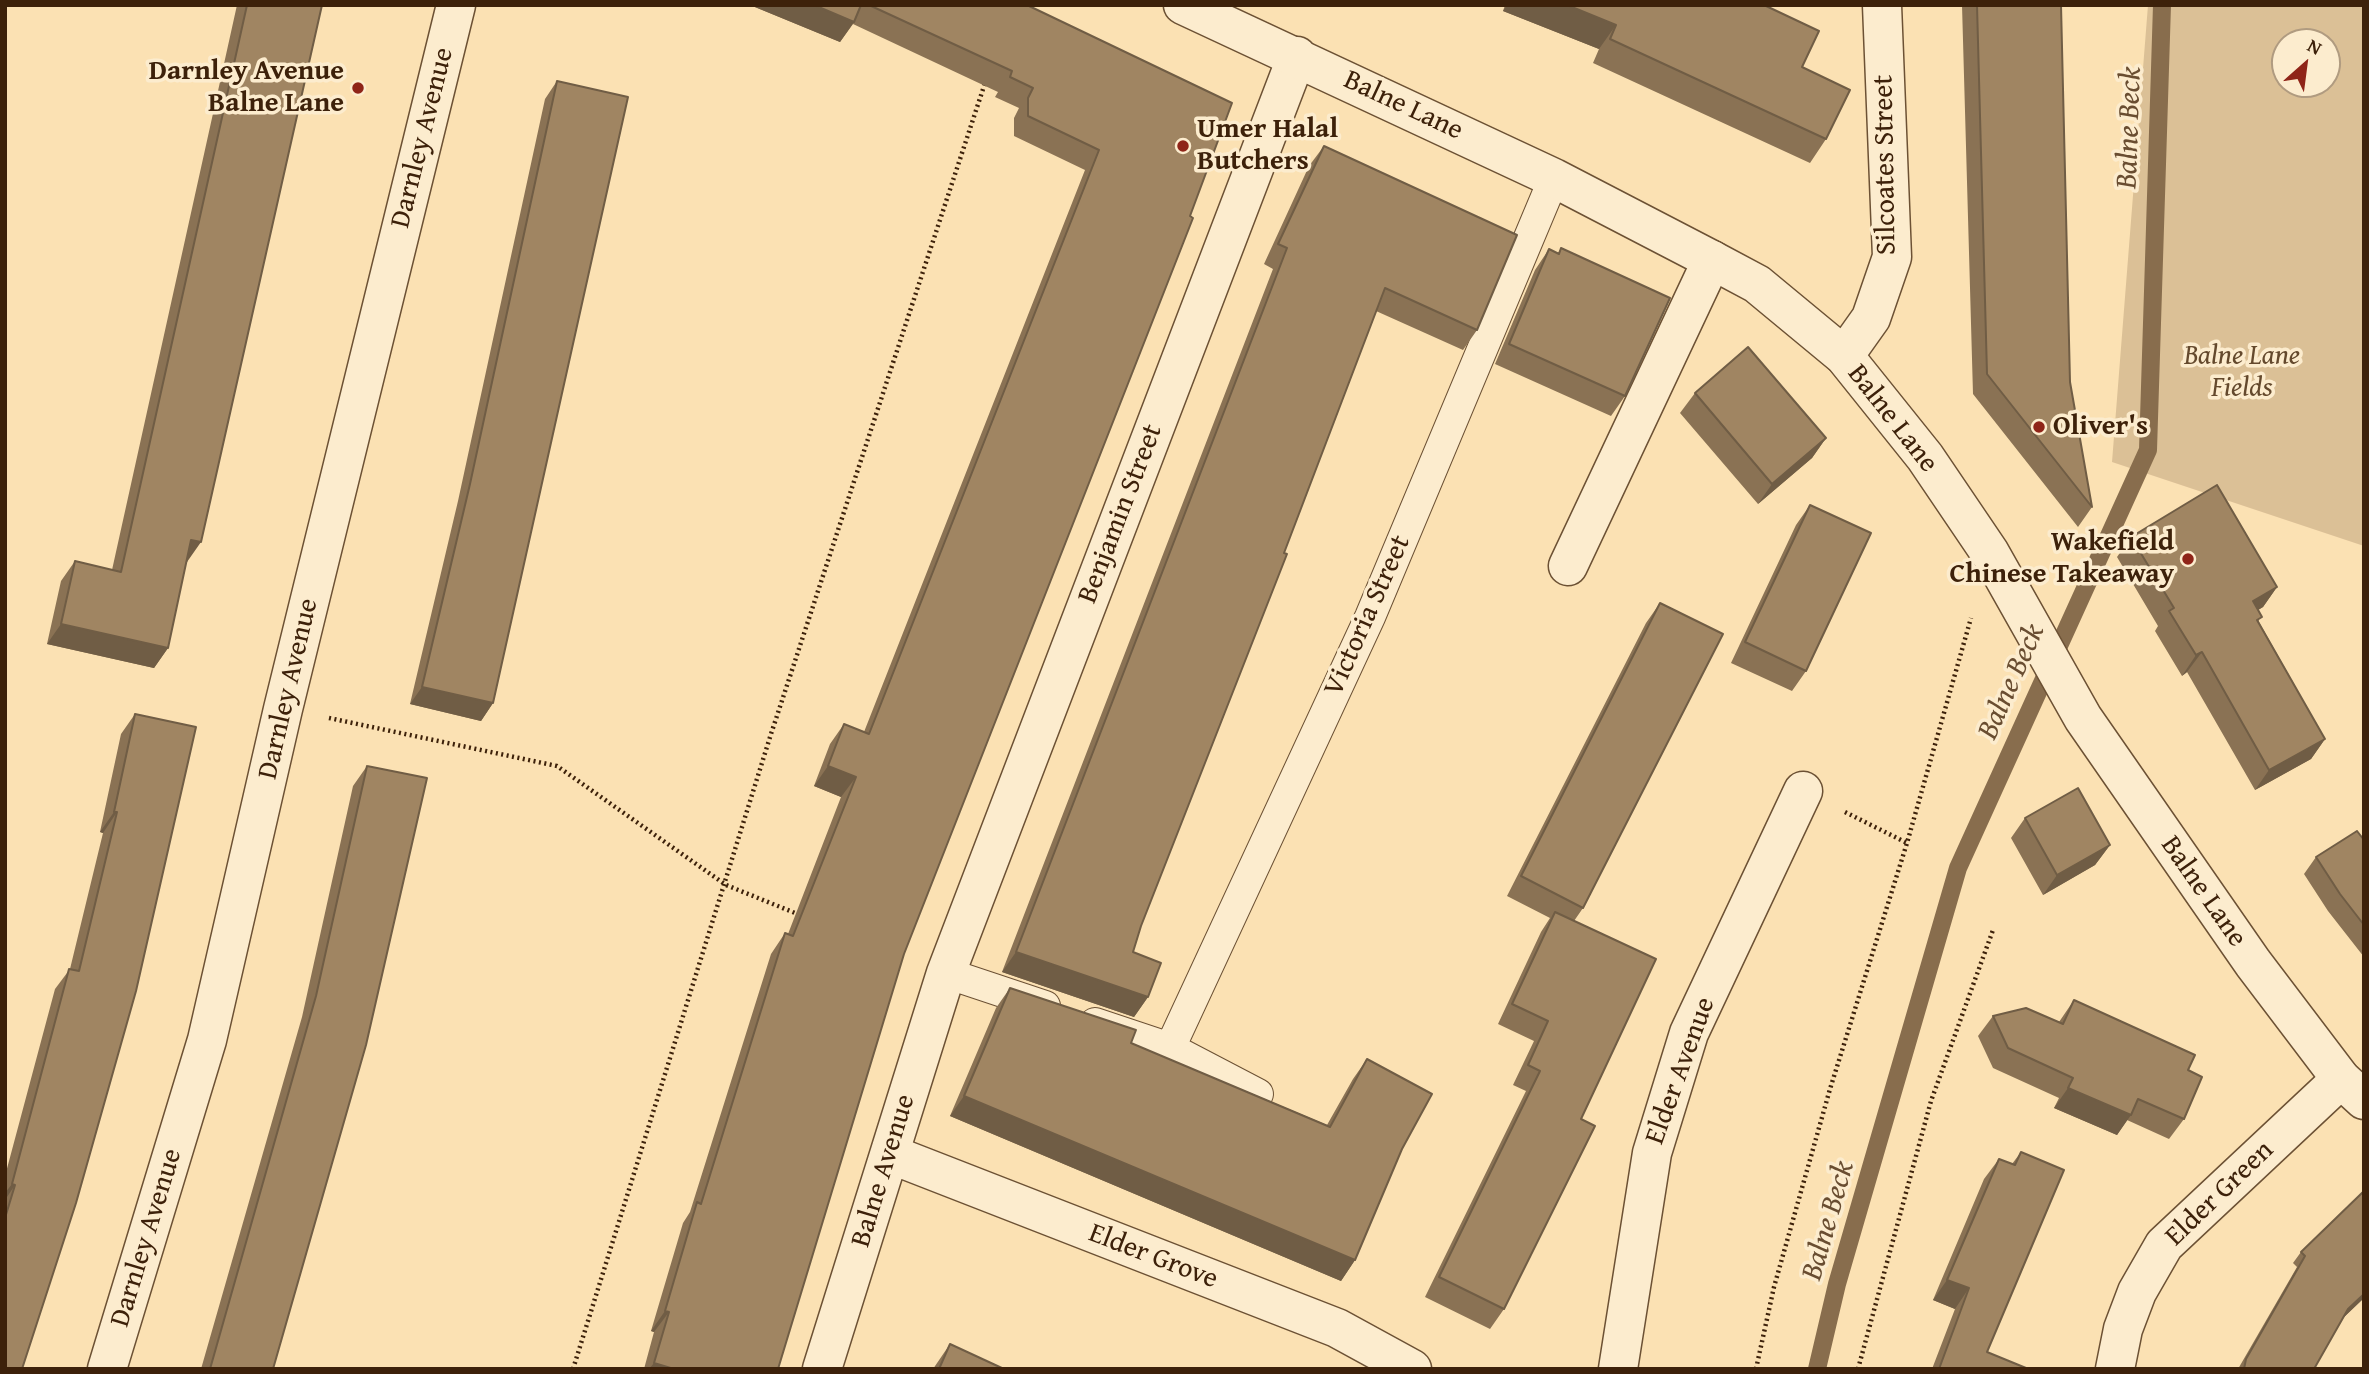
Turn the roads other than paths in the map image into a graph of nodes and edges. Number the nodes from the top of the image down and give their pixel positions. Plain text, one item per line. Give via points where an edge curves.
1 (456, 5) edge
2 (1183, 5) edge
3 (1882, 5) edge
4 (1297, 56) junction
5 (1554, 178) junction
6 (1712, 260) junction
7 (1844, 356) junction
8 (1568, 566) dead end
9 (1804, 791) road end
10 (946, 973) junction
11 (1170, 1048) junction
12 (2352, 1089) edge
13 (1258, 1094) edge
14 (890, 1154) junction
15 (107, 1369) edge
16 (822, 1369) edge
17 (1412, 1369) edge
18 (1618, 1369) edge
19 (2115, 1369) edge

1 - 15 street, Darnley Avenue via 207,1040
2 - 4 street, Balne Lane
3 - 7 street, Silcoates Street via 1892,257 1871,318
4 - 5 street, Balne Lane
4 - 10 street, Benjamin Street
5 - 6 street, Balne Lane
5 - 11 lane, Victoria Street via 1370,617
6 - 7 street, Balne Lane via 1757,284
6 - 8 street
7 - 12 street, Balne Lane via 1925,457 1990,553 2083,718 2253,963
9 - 18 street, Elder Avenue via 1689,1033 1652,1153
10 - 11 lane
10 - 14 street, Balne Avenue
11 - 13 lane
12 - 19 street, Elder Green via 2164,1245 2137,1292
14 - 16 street, Balne Avenue
14 - 17 street, Elder Grove via 1337,1328

